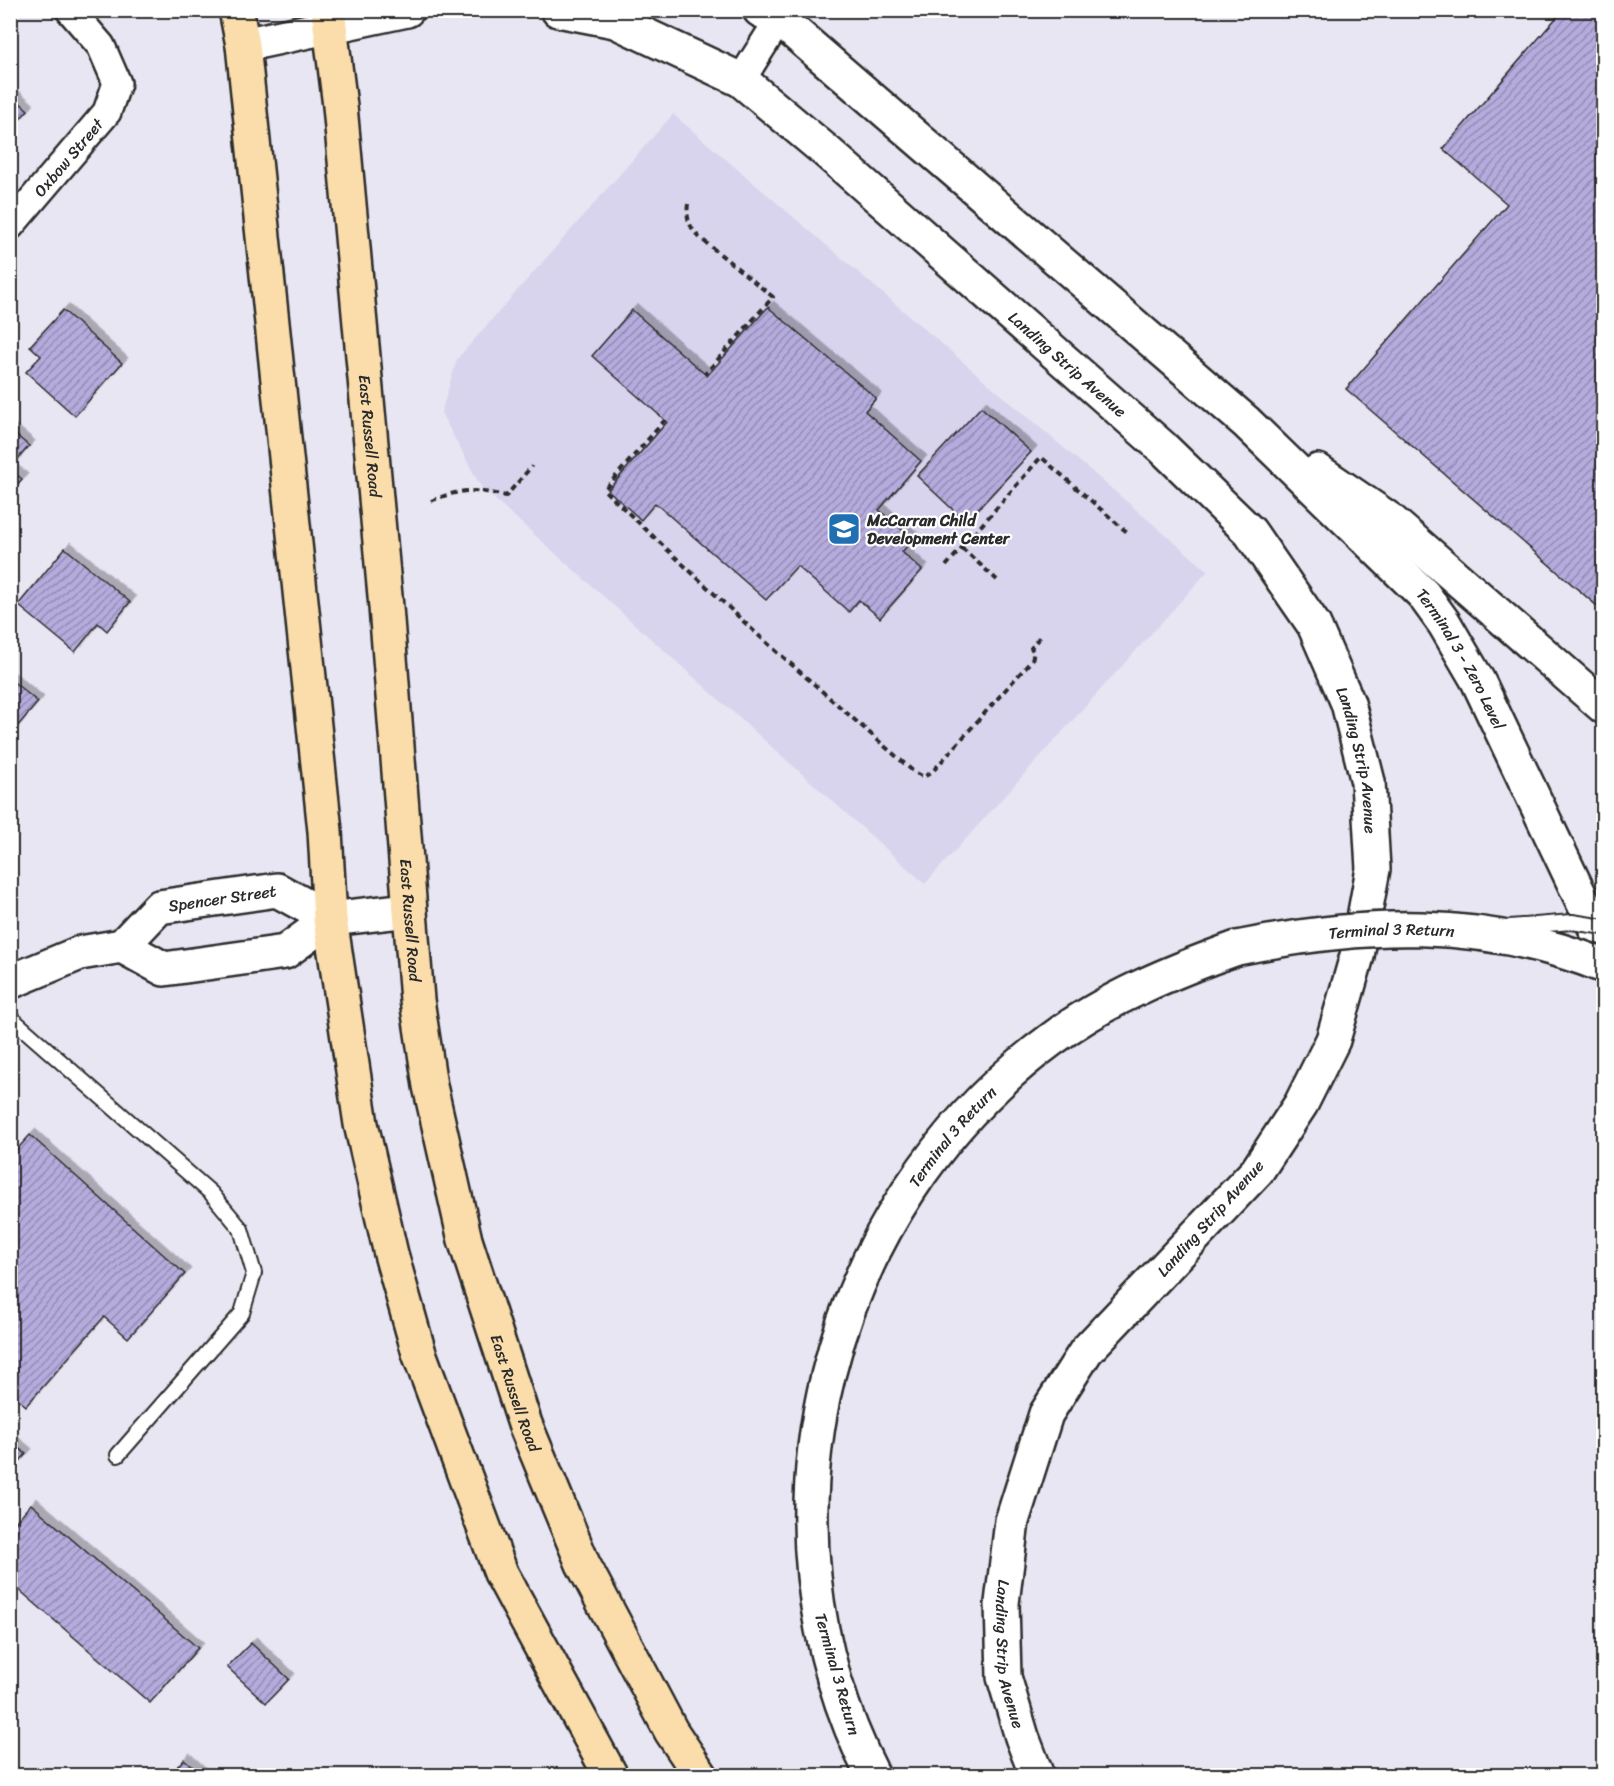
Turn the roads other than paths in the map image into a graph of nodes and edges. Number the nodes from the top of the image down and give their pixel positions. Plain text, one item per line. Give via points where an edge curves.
1 (70, 10) edge
2 (236, 10) edge
3 (407, 10) edge
4 (558, 10) edge
5 (775, 13) edge
6 (329, 18) edge
7 (243, 45) junction
8 (741, 80) junction
9 (10, 225) edge
10 (1246, 422) junction
11 (1604, 707) edge
12 (1581, 899) junction
13 (410, 910) junction
14 (330, 919) junction
15 (1604, 927) edge
16 (1461, 932) junction
17 (122, 946) junction
18 (1604, 946) edge
19 (1604, 966) edge
20 (1604, 973) edge
21 (10, 982) edge
22 (10, 1017) edge
23 (118, 1455) dead end
24 (611, 1776) edge
25 (700, 1776) edge
26 (873, 1776) edge
27 (1037, 1776) edge

1 - 9 street, Oxbow Street via 101,46 117,83 107,112
2 - 7 main road
3 - 6 main road
4 - 8 main road, Landing Strip Avenue via 615,21
5 - 8 street
5 - 10 main road
6 - 7 main road
6 - 13 main road, East Russell Road
7 - 14 main road via 325,831
8 - 27 main road, Landing Strip Avenue via 1132,420 1250,532 1314,625 1348,703 1368,782 1373,869 1357,956 1333,1040 1302,1104 1257,1171 1086,1351 1046,1414 1012,1521 1002,1603 1004,1677
10 - 11 main road via 1390,520
10 - 12 main road, Terminal 3 - Zero Level via 1406,576 1444,623 1479,681
12 - 18 main road, Terminal 3 - Zero Level
12 - 20 main road
13 - 14 main road
13 - 25 main road, East Russell Road via 417,1000 430,1086 465,1240 525,1424 583,1564 671,1731
14 - 17 main road via 285,952 164,969
14 - 17 main road, Spencer Street via 277,890 159,906
14 - 24 main road via 361,1124 419,1353 501,1573
15 - 16 lane, bridge via 1572,922
16 - 19 main road, Terminal 3 Return, bridge via 1521,940
16 - 26 main road, Terminal 3 Return, bridge via 1398,927 1335,930 1237,948 1163,976 1053,1038 962,1118 924,1167 862,1270 824,1384 814,1446 813,1567 822,1629 859,1749
17 - 21 main road via 80,953
22 - 23 lane via 211,1193 241,1229 254,1273 242,1312

